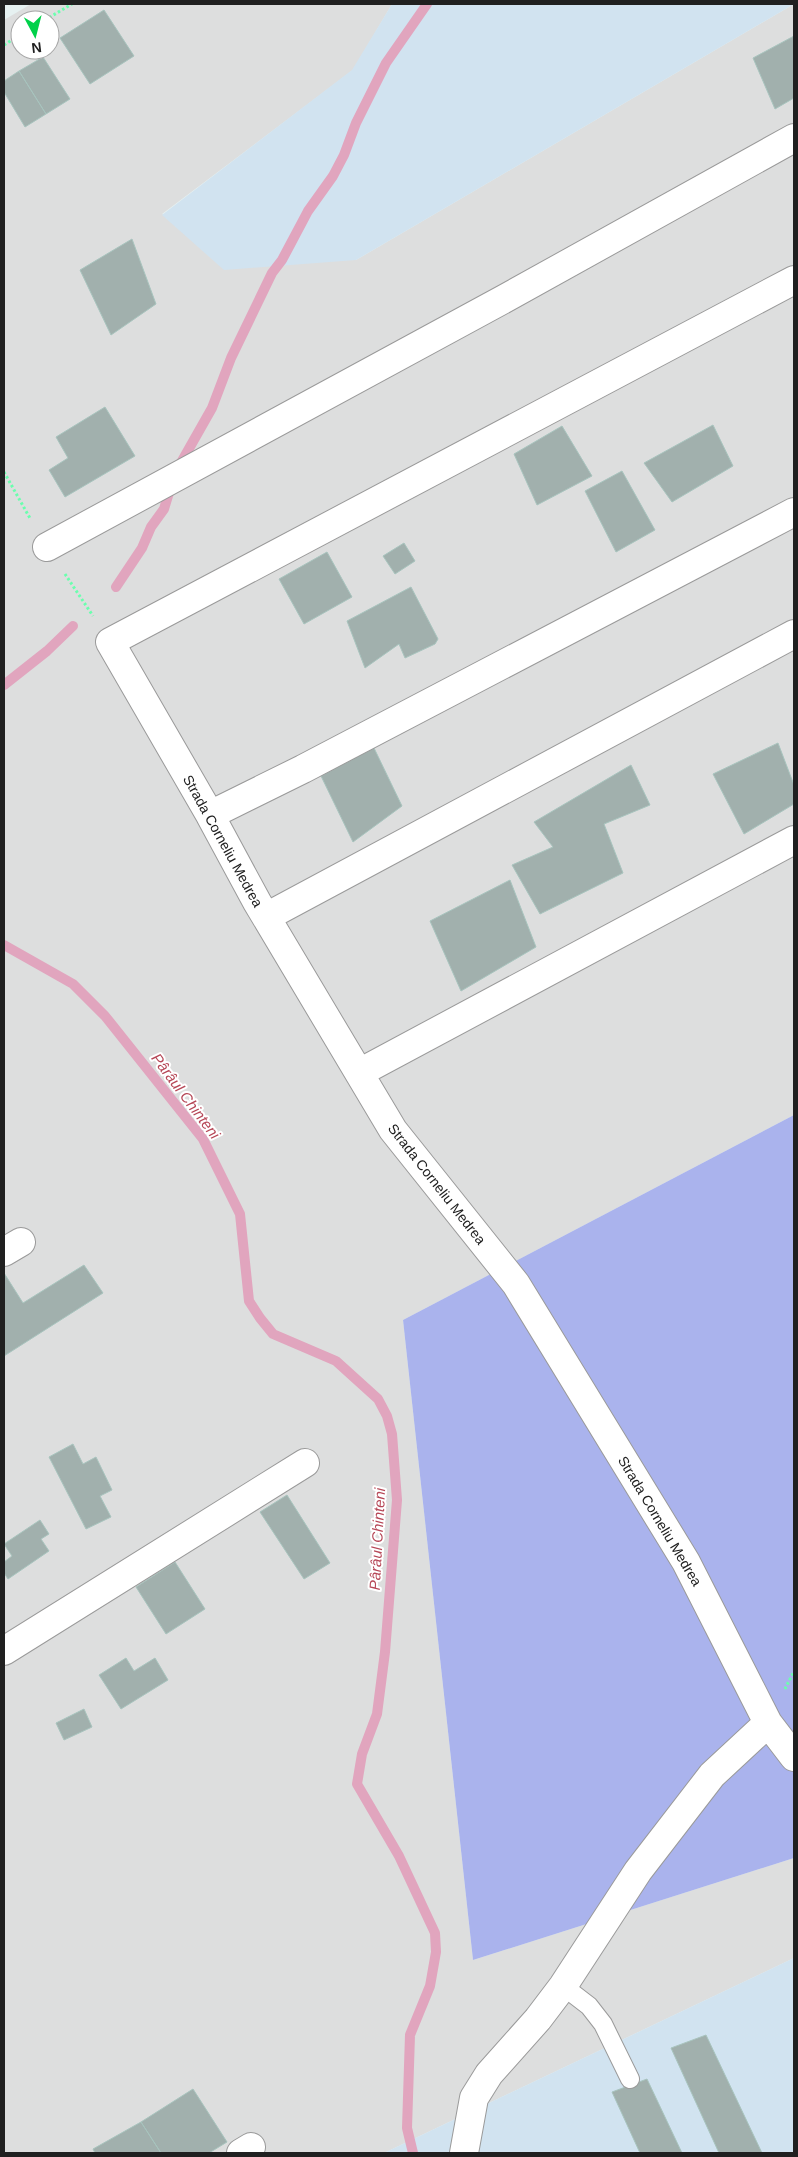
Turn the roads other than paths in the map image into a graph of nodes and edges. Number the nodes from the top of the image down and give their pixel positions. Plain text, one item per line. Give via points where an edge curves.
1 (794, 138) edge
2 (794, 280) edge
3 (794, 512) edge
4 (47, 547) dead end
5 (794, 634) edge
6 (210, 815) junction
7 (794, 840) edge
8 (266, 917) junction
9 (359, 1073) junction
10 (305, 1463) dead end
11 (4, 1651) edge
12 (768, 1723) junction
13 (794, 1757) edge
14 (563, 1986) junction
15 (630, 2079) dead end
16 (464, 2153) edge

1 - 4 street
2 - 6 street, Strada Corneliu Medrea via 110,642
3 - 6 street
5 - 8 street
6 - 8 street, Strada Corneliu Medrea
7 - 9 street
8 - 9 street, Strada Corneliu Medrea
9 - 12 street, Strada Corneliu Medrea via 392,1130 516,1284 686,1562
10 - 11 street
12 - 13 street, Strada Corneliu Medrea
12 - 14 street via 712,1775 638,1871
14 - 15 lane via 589,2006 603,2024
14 - 16 street via 489,2074 474,2098

